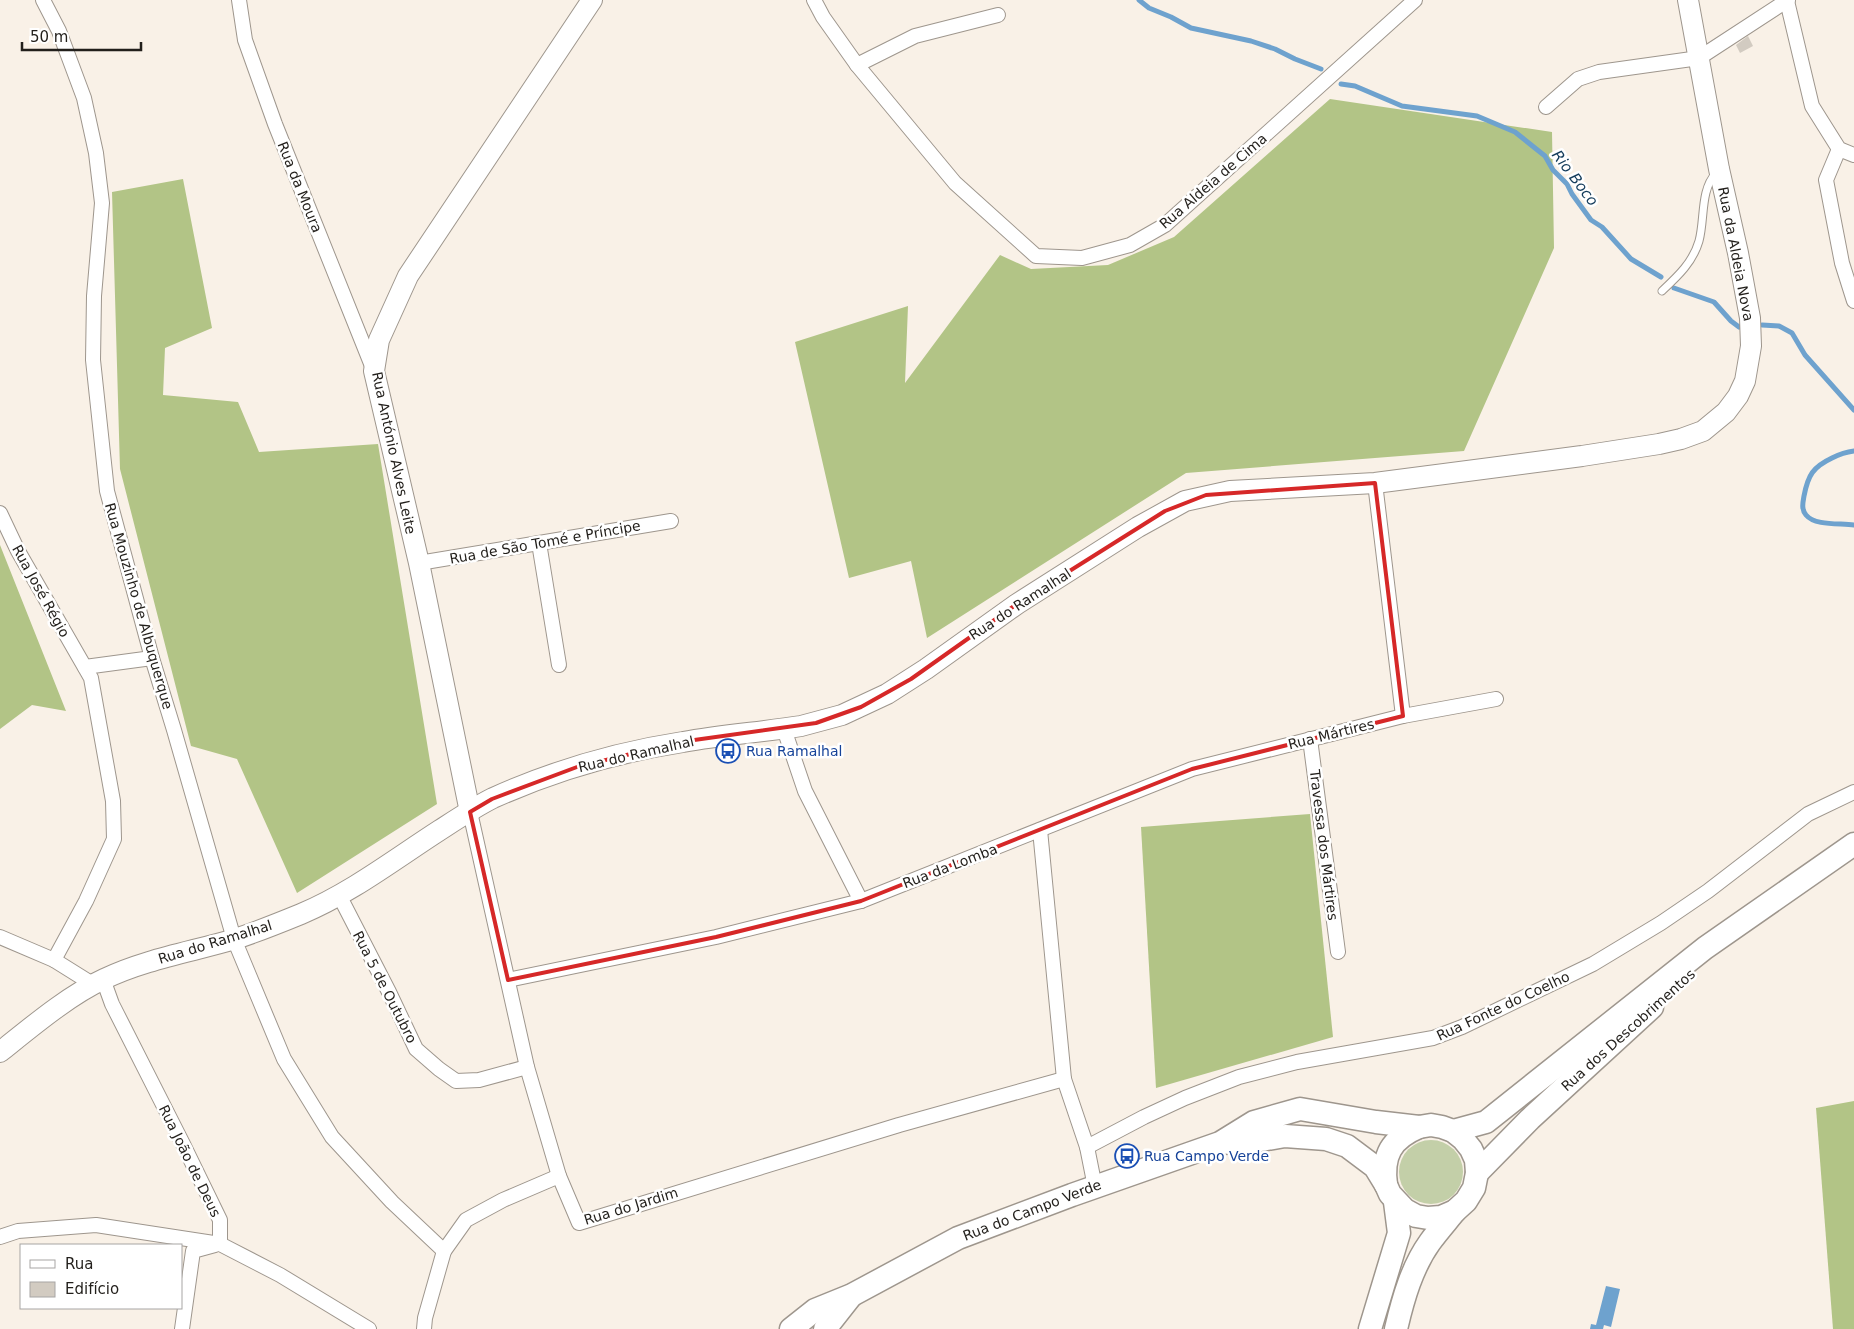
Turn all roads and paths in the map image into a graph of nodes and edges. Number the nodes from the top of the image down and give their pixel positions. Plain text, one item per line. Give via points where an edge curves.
1 (43, 0) edge
2 (238, 0) edge
3 (592, 0) edge
4 (814, 0) edge
5 (1415, 0) edge
6 (1688, 0) edge
7 (1787, 0) edge
8 (998, 15) dead end
9 (1699, 58) junction
10 (857, 65) junction
11 (1546, 107) dead end
12 (1839, 149) junction
13 (1854, 155) edge
14 (1719, 169) junction
15 (1662, 291) dead end
16 (1854, 301) edge
17 (374, 371) junction
18 (1375, 483) junction
19 (0, 513) edge
20 (671, 521) dead end
21 (539, 543) junction
22 (419, 563) junction
23 (152, 658) junction
24 (559, 665) dead end
25 (85, 667) junction
26 (1496, 700) dead end
27 (1403, 716) junction
28 (784, 729) junction
29 (1310, 739) junction
30 (1854, 792) edge
31 (470, 812) junction
32 (1040, 830) junction
33 (1854, 844) edge
34 (1785, 893) junction
35 (339, 895) junction
36 (860, 901) junction
37 (0, 937) edge
38 (234, 939) junction
39 (1338, 952) dead end
40 (54, 960) junction
41 (508, 980) junction
42 (98, 982) junction
43 (0, 1052) edge
44 (527, 1067) junction
45 (1064, 1079) junction
46 (1419, 1127) junction
47 (1453, 1131) junction
48 (1220, 1143) junction
49 (1087, 1147) junction
50 (1477, 1173) junction
51 (559, 1176) junction
52 (1095, 1187) junction
53 (1391, 1194) junction
54 (1455, 1211) junction
55 (0, 1237) edge
56 (220, 1244) junction
57 (444, 1251) junction
58 (852, 1295) junction
59 (182, 1329) edge
60 (369, 1329) edge
61 (424, 1329) edge
62 (791, 1329) edge
63 (825, 1329) edge
64 (1370, 1329) edge
65 (1396, 1329) edge

1 - 23 street, Rua Mouzinho de Albuquerque via 59,31 84,98 96,153 102,204 93,360 107,491
2 - 17 street, Rua da Moura via 245,40 275,124
3 - 17 street, Rua António Alves Leite via 408,276 379,340
4 - 10 street, Rua Aldeia de Cima
5 - 10 street, Rua Aldeia de Cima via 1165,225 1130,245 1082,258 1036,256 955,183
6 - 9 street, Rua da Aldeia Nova
7 - 9 street
7 - 12 street via 1812,106
8 - 10 street via 914,36
9 - 11 street via 1599,72 1578,79
9 - 14 street, Rua da Aldeia Nova
12 - 13 street
12 - 16 street via 1826,180 1842,262
14 - 15 lane via 1706,188 1695,252
14 - 18 street, Rua da Aldeia Nova via 1750,318 1751,346 1745,381 1726,412 1703,431 1660,444
17 - 22 street, Rua António Alves Leite
18 - 27 street
18 - 28 street, Rua do Ramalhal via 1230,490 1185,502 1138,527 1017,604 887,694 842,715
19 - 25 street, Rua José Régio via 18,551
20 - 21 street, Rua de São Tomé e Príncipe
21 - 22 street, Rua de São Tomé e Príncipe
21 - 24 street
22 - 31 street, Rua António Alves Leite
23 - 25 street
23 - 38 street, Rua Mouzinho de Albuquerque
25 - 40 street, Rua José Régio via 91,678 113,801 114,839
26 - 27 street, Rua Mártires
27 - 29 street, Rua Mártires
28 - 31 street, Rua do Ramalhal via 680,742 620,756 550,776 492,799
28 - 36 street via 805,792
29 - 32 street, Rua Mártires via 1192,769
29 - 39 street, Travessa dos Mártires
30 - 49 street, Rua Fonte do Coelho via 1808,814 1661,924 1593,964 1462,1027 1433,1038 1297,1062 1239,1077 1152,1113
31 - 35 street, Rua do Ramalhal
31 - 41 street, Rua do Jardim
32 - 36 street, Rua da Lomba
32 - 45 street
33 - 34 main road, Rua dos Descobrimentos
34 - 47 main road, Rua dos Descobrimentos via 1705,948 1486,1122
34 - 50 main road, Rua dos Descobrimentos via 1682,980 1530,1119
35 - 38 street, Rua do Ramalhal
35 - 44 street, Rua 5 de Outubro via 416,1049 456,1080 479,1080
36 - 41 street, Rua da Lomba via 716,936
37 - 40 street
38 - 42 street, Rua do Ramalhal via 147,962
38 - 57 street, Rua Mouzinho de Albuquerque via 284,1059 332,1136 392,1202
40 - 42 street
41 - 44 street, Rua do Jardim
42 - 43 street, Rua do Ramalhal
42 - 56 street, Rua João de Deus via 220,1220
44 - 51 street, Rua do Jardim
45 - 49 street
45 - 51 street, Rua do Jardim via 899,1125 579,1223
46 - 47 main road, Rua do Campo Verde via 1431,1125
46 - 48 main road, Rua do Campo Verde via 1300,1109 1254,1122
46 - 53 main road via 1394,1143 1387,1156 1384,1170
47 - 50 main road via 1471,1148
48 - 52 main road, Rua do Campo Verde
48 - 53 main road, Rua do Campo Verde via 1285,1136 1326,1139 1346,1146 1375,1167
49 - 52 street
50 - 54 main road via 1470,1195
51 - 57 street via 466,1220
52 - 58 main road, Rua do Campo Verde via 958,1238
53 - 54 main road, Rua do Campo Verde via 1405,1210 1416,1216 1441,1217
53 - 64 main road via 1399,1233
54 - 65 main road via 1430,1242 1417,1265
55 - 56 street via 18,1231 96,1226
56 - 59 street via 193,1251
56 - 60 street via 280,1275
57 - 61 street
58 - 62 main road, Rua do Campo Verde via 815,1310
58 - 63 main road, Rua do Campo Verde

